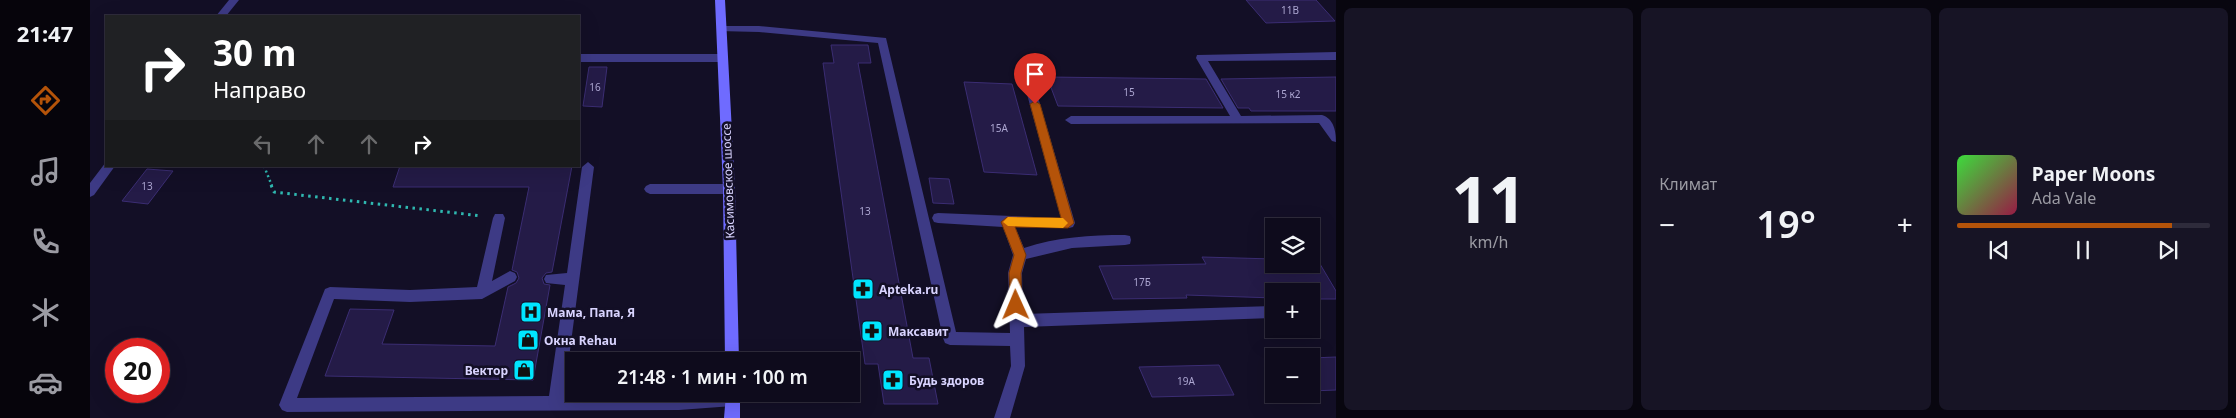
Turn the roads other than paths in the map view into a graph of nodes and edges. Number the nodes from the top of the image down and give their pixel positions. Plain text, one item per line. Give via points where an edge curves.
1 (234, 0) edge
2 (720, 0) edge
3 (222, 15) edge
4 (722, 29) junction
5 (1336, 56) edge
6 (580, 58) edge
7 (724, 58) junction
8 (1030, 87) dead end
9 (1071, 120) dead end
10 (1238, 120) junction
11 (1336, 138) edge
12 (108, 167) edge
13 (588, 167) dead end
14 (729, 188) junction
15 (650, 189) dead end
16 (90, 192) edge
17 (499, 218) road end
18 (938, 218) dead end
19 (1007, 222) junction
20 (1125, 240) dead end
21 (1020, 255) junction
22 (510, 277) dead end
23 (551, 279) dead end
24 (573, 279) junction
25 (482, 293) junction
26 (1265, 312) edge
27 (1016, 320) junction
28 (1017, 340) junction
29 (732, 352) edge
30 (687, 402) edge
31 (733, 402) edge
32 (555, 404) junction
33 (732, 418) edge
34 (1002, 418) edge

1 - 3 street
2 - 4 main road, Касимовское шоссе
4 - 7 main road, Касимовское шоссе
4 - 28 street via 759,29 882,40 950,338
5 - 10 street via 1201,58
6 - 7 street
7 - 14 main road, Касимовское шоссе
8 - 19 street via 1068,223
9 - 10 street
10 - 11 street via 1322,120
12 - 16 street
13 - 24 street
14 - 15 street
14 - 29 main road, Касимовское шоссе
17 - 25 street
18 - 19 street
19 - 21 street
20 - 21 street via 1068,242
21 - 27 street via 1015,273
22 - 25 street
23 - 24 street
24 - 32 street
25 - 32 street via 410,296 330,293 287,405
26 - 27 street
27 - 28 street
28 - 34 street via 1018,366
30 - 32 street
31 - 33 main road

